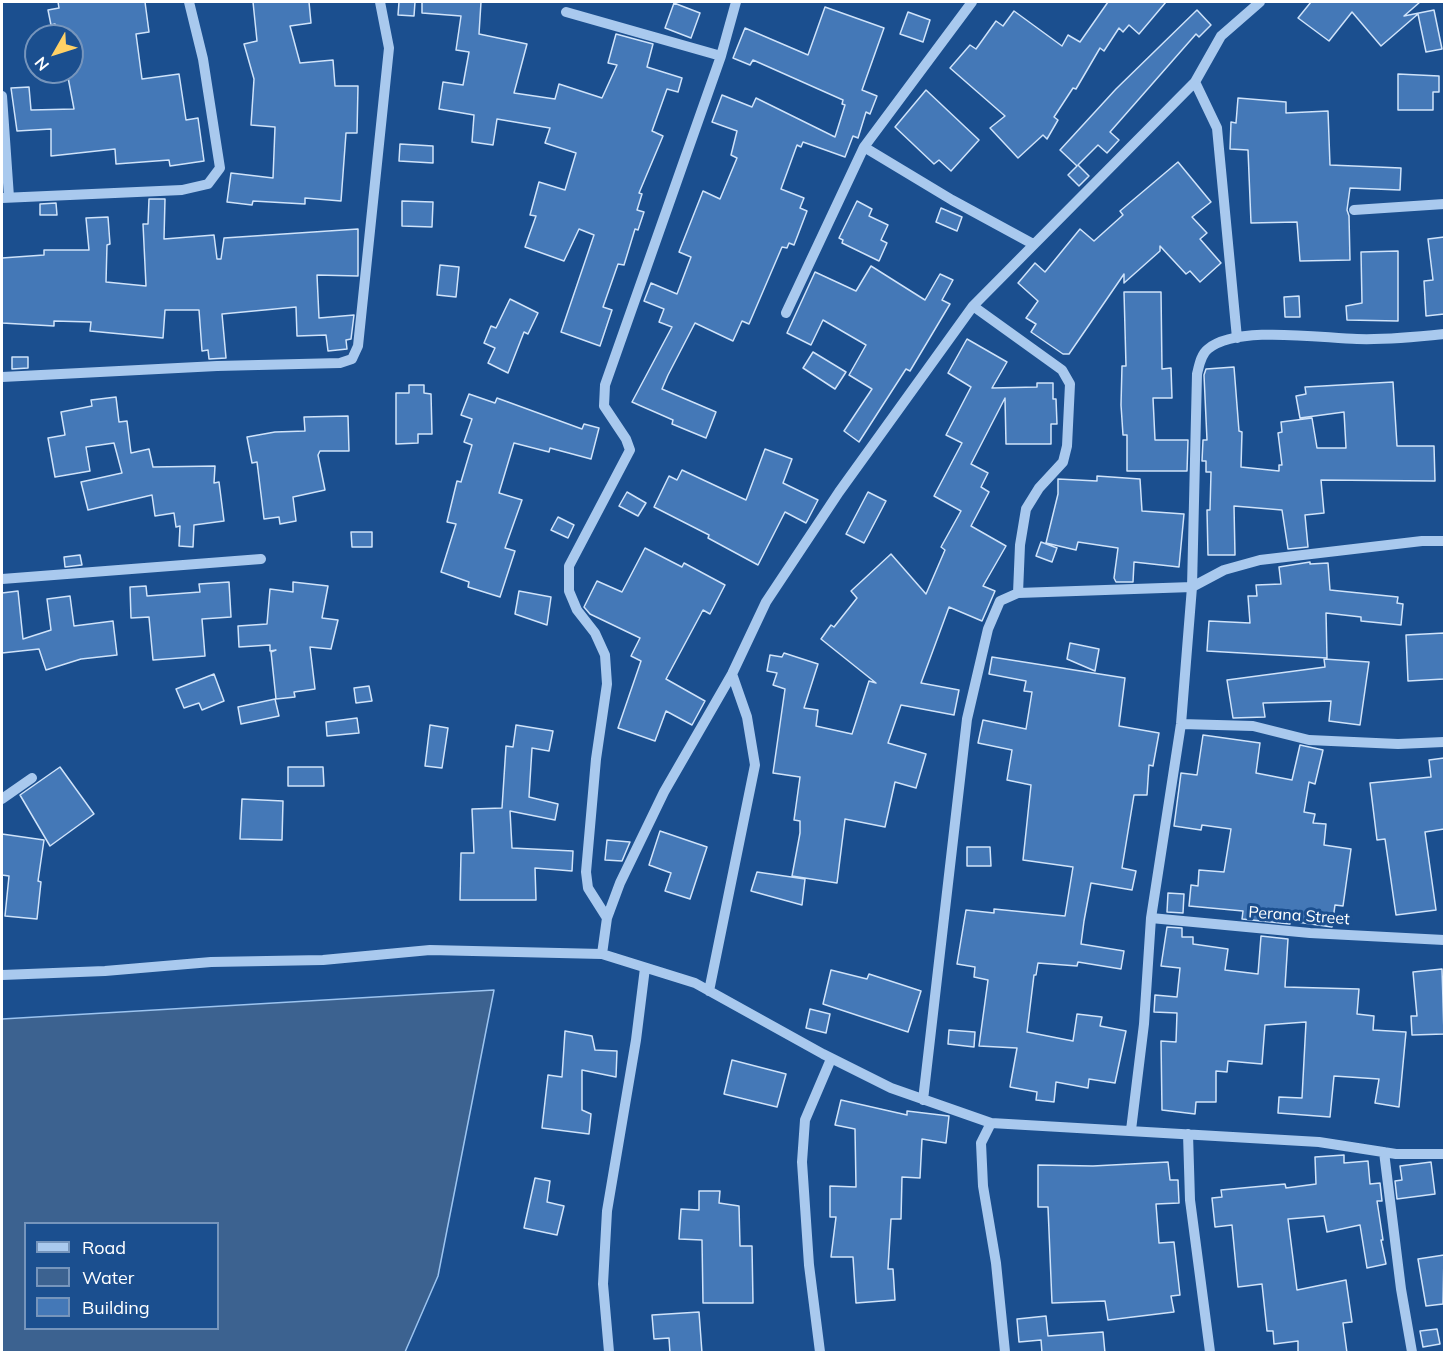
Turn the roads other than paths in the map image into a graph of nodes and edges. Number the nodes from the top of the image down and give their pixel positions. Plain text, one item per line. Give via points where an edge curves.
1 (189, 2) edge
2 (380, 2) edge
3 (735, 2) edge
4 (972, 2) edge
5 (1260, 2) edge
6 (566, 12) dead end
7 (721, 56) junction
8 (1195, 82) junction
9 (2, 96) edge
10 (864, 147) junction
11 (5, 198) edge
12 (1444, 204) edge
13 (1354, 210) dead end
14 (1033, 244) junction
15 (973, 306) junction
16 (786, 313) dead end
17 (1444, 334) edge
18 (1237, 338) junction
19 (2, 376) edge
20 (1444, 541) edge
21 (261, 559) dead end
22 (2, 579) edge
23 (1192, 587) junction
24 (1018, 593) junction
25 (732, 674) junction
26 (1181, 724) junction
27 (1444, 742) edge
28 (32, 778) dead end
29 (2, 800) edge
30 (607, 918) junction
31 (1151, 918) junction
32 (1444, 940) edge
33 (602, 954) junction
34 (645, 968) junction
35 (2, 975) edge
36 (709, 991) junction
37 (831, 1059) junction
38 (923, 1100) junction
39 (991, 1123) junction
40 (1131, 1130) junction
41 (1188, 1134) junction
42 (1384, 1152) junction
43 (1444, 1154) edge
44 (609, 1353) edge
45 (820, 1353) edge
46 (1005, 1353) edge
47 (1210, 1353) edge
48 (1412, 1353) edge

1 - 11 street via 219,158 220,168 208,184 182,190
2 - 19 street via 389,48 358,346 352,359 340,363
3 - 7 street
4 - 10 street
5 - 8 street via 1221,36
6 - 7 street
7 - 30 street via 605,385 604,406 630,450 569,566 569,591 605,655 607,684 586,872 588,888
8 - 14 street
8 - 18 street via 1217,128
9 - 11 street
10 - 14 street
10 - 16 street
12 - 13 street
14 - 15 street
15 - 24 street via 1062,370 1070,384 1063,462 1026,509
15 - 25 street via 839,492 766,602
17 - 18 street via 1360,339 1274,334
18 - 23 street via 1208,349 1197,374
20 - 23 street via 1260,560 1224,570
21 - 22 street
23 - 24 street
23 - 26 street
24 - 38 street via 1000,601 988,629 967,719
25 - 30 street via 664,792
25 - 36 street via 747,717 755,765
26 - 27 street via 1253,726 1310,740
26 - 31 street
28 - 29 street
30 - 33 street
31 - 32 street, Perana Street via 1310,933
31 - 40 street
33 - 34 street
33 - 35 street via 430,950 323,960 212,962
34 - 36 street
34 - 44 street via 608,1210 603,1284
36 - 37 street
37 - 38 street
37 - 45 street via 805,1120 802,1162
38 - 39 street
39 - 40 street
39 - 46 street via 981,1143 983,1186
40 - 41 street
41 - 42 street via 1318,1142
41 - 47 street via 1190,1200
42 - 43 street
42 - 48 street

